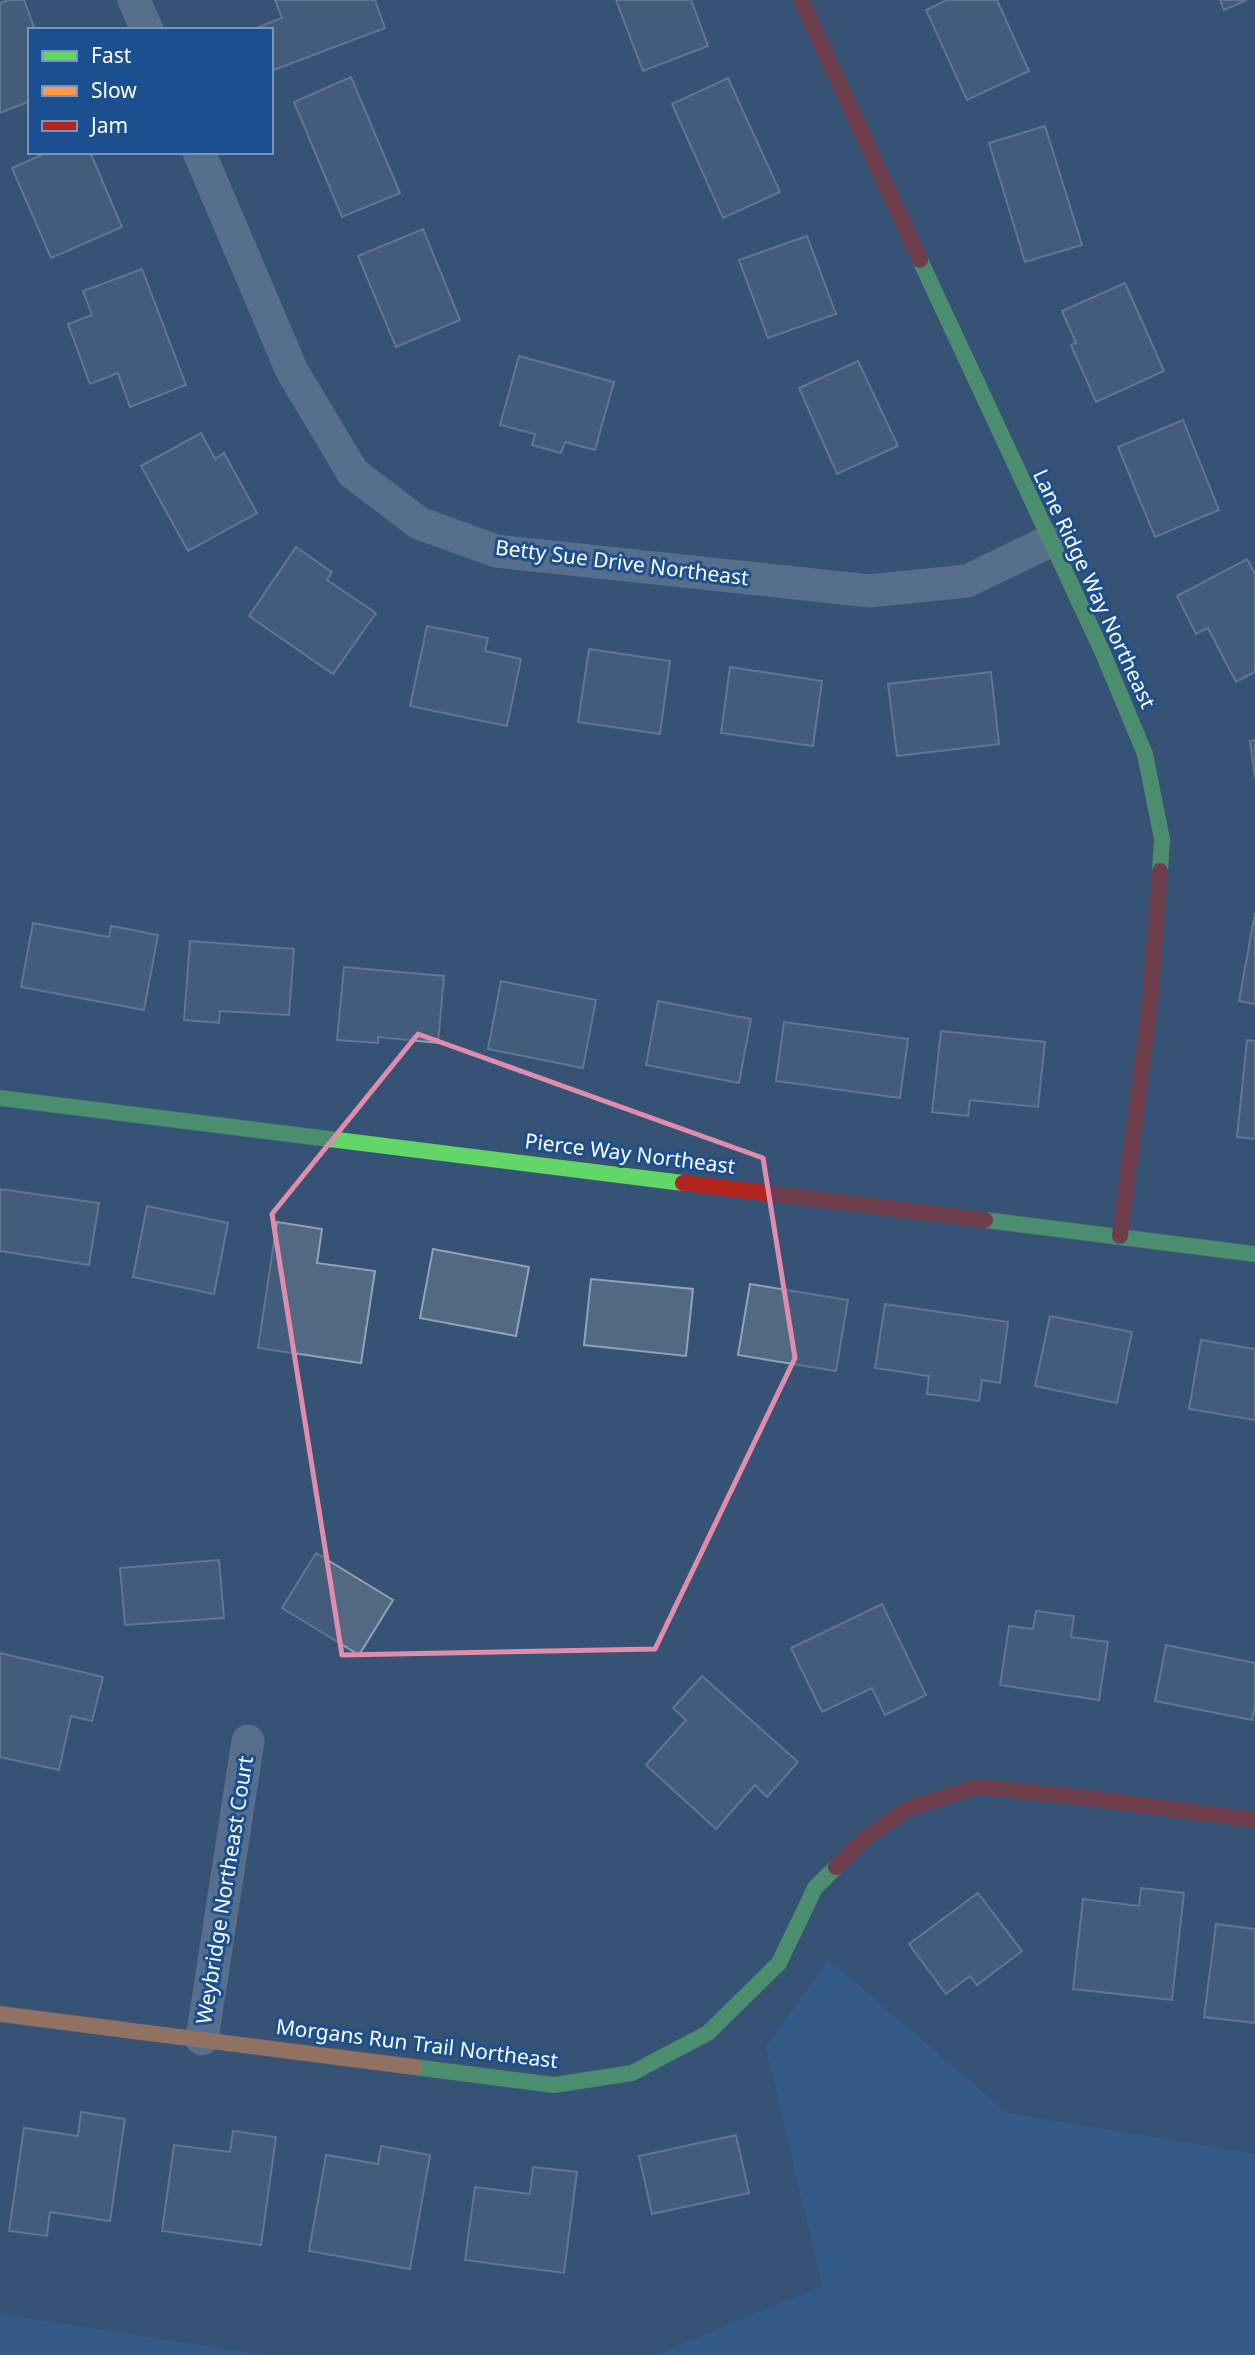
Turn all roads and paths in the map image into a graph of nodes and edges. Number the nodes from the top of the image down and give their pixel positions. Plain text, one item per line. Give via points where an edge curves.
1 (134, 0) edge
2 (801, 0) edge
3 (146, 28) edge
4 (200, 154) edge
5 (1050, 541) junction
6 (0, 1098) edge
7 (1120, 1236) junction
8 (1255, 1254) edge
9 (248, 1741) dead end
10 (1255, 1819) edge
11 (0, 2014) edge
12 (202, 2039) junction

1 - 3 street
2 - 5 street, Lane Ridge Way Northeast
4 - 5 street, Betty Sue Drive Northeast via 305,394 353,473 419,523 496,551 870,590 967,581
5 - 7 street, Lane Ridge Way Northeast via 1145,754 1162,839 1150,1004
6 - 7 street, Pierce Way Northeast
7 - 8 street, Pierce Way Northeast
9 - 12 street, Weybridge Northeast Court
10 - 12 street, Morgans Run Trail Northeast via 977,1787 908,1809 864,1839 815,1888 779,1963 708,2033 632,2073 554,2085
11 - 12 street, Morgans Run Trail Northeast

